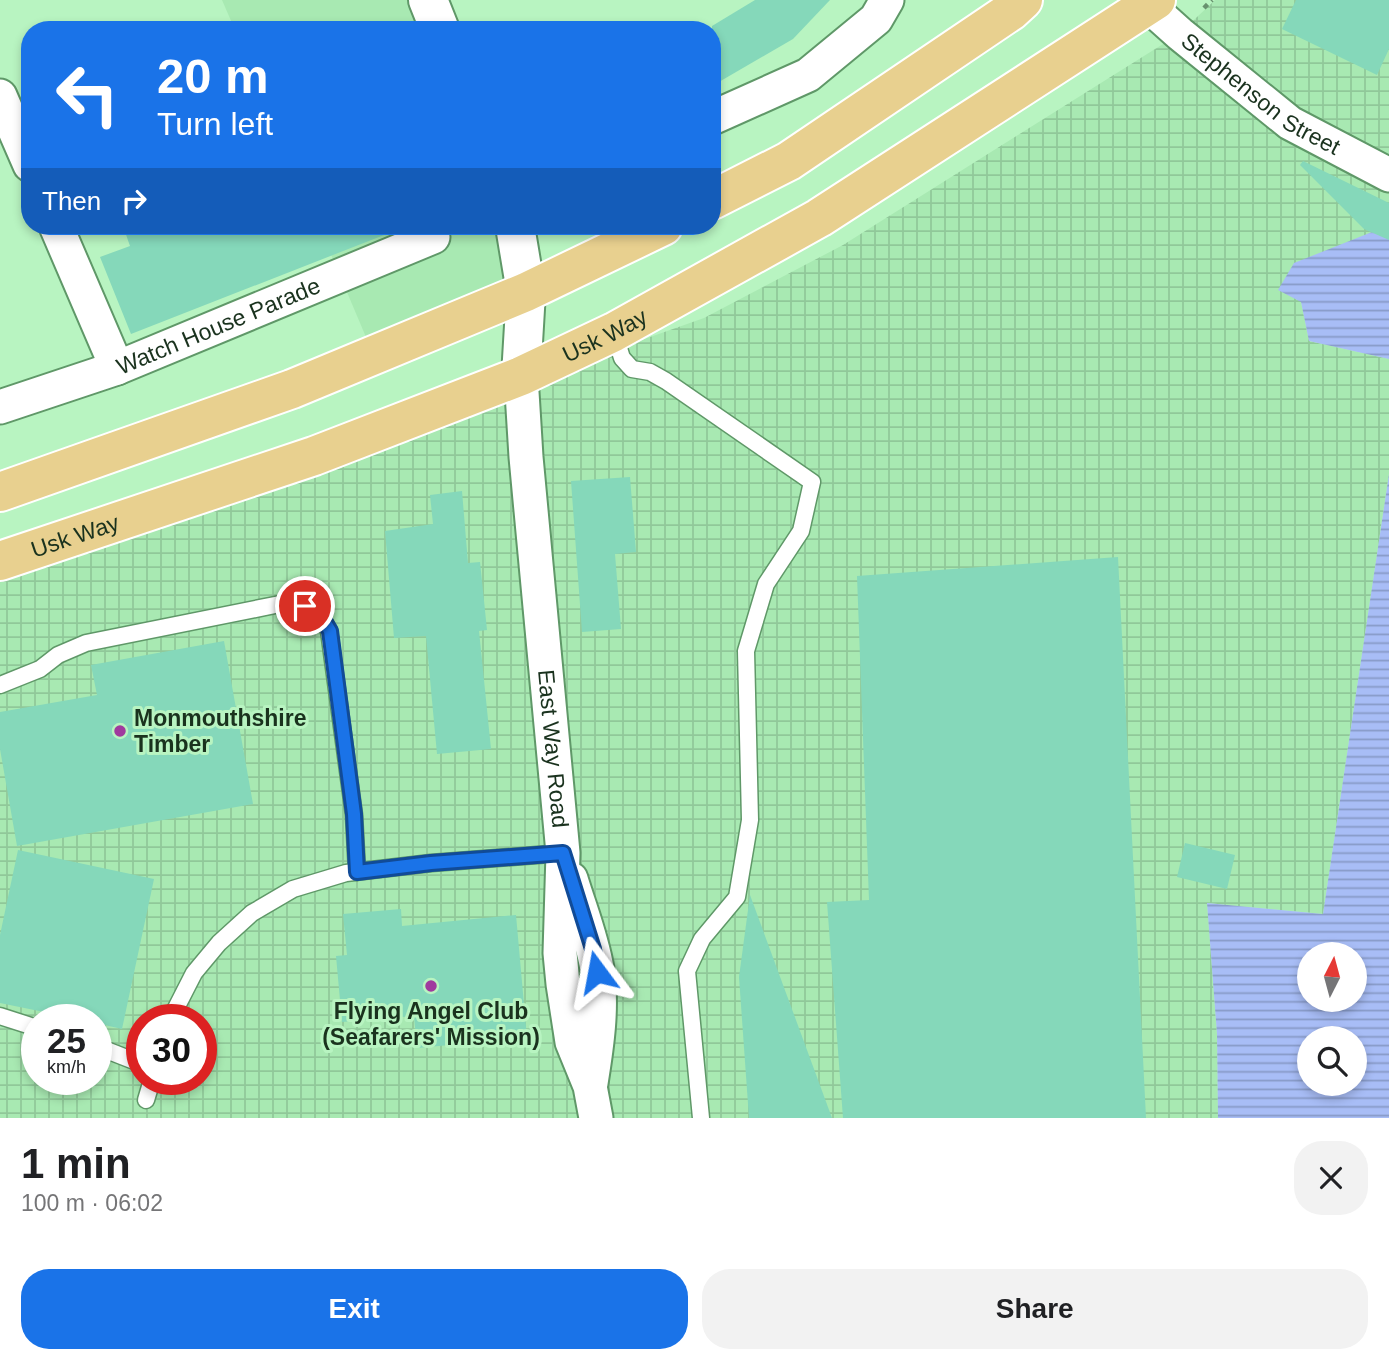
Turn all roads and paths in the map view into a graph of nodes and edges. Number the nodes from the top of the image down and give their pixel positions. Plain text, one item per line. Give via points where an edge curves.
1 (428, 0) edge
2 (887, 0) edge
3 (1023, 0) edge
4 (1149, 2) edge
5 (436, 21) edge
6 (721, 114) edge
7 (4, 116) edge
8 (21, 148) edge
9 (1389, 174) edge
10 (721, 195) edge
11 (60, 235) edge
12 (516, 235) edge
13 (644, 235) edge
14 (433, 237) dead end
15 (526, 292) junction
16 (614, 332) junction
17 (117, 368) junction
18 (521, 376) junction
19 (0, 407) edge
20 (0, 492) edge
21 (0, 561) edge
22 (0, 685) edge
23 (563, 853) junction
24 (357, 872) junction
25 (178, 1004) edge
26 (0, 1016) edge
27 (21, 1023) edge
28 (148, 1095) edge
29 (146, 1100) dead end
30 (593, 1102) edge
31 (701, 1118) edge

1 - 5 street
2 - 6 street via 876,19 808,75
3 - 10 main road via 789,161
4 - 9 street, Stephenson Street via 1180,34 1290,123
4 - 16 main road, Usk Way via 819,218
7 - 8 street
11 - 17 street
12 - 15 street
13 - 15 main road
14 - 17 street, Watch House Parade
15 - 18 street
15 - 20 main road via 292,389
16 - 18 main road, Usk Way
16 - 31 lane via 622,358 632,369 666,381 812,482 801,531 766,584 746,651 750,820 737,897 702,939 687,971
17 - 19 street, Watch House Parade
18 - 21 main road, Usk Way via 314,456
18 - 23 street, East Way Road
22 - 24 lane via 86,643 280,604 317,609 330,631
23 - 24 lane
23 - 30 street, East Way Road via 561,953 566,1015
24 - 25 lane via 293,889 252,913 194,973
26 - 27 lane
28 - 29 lane

